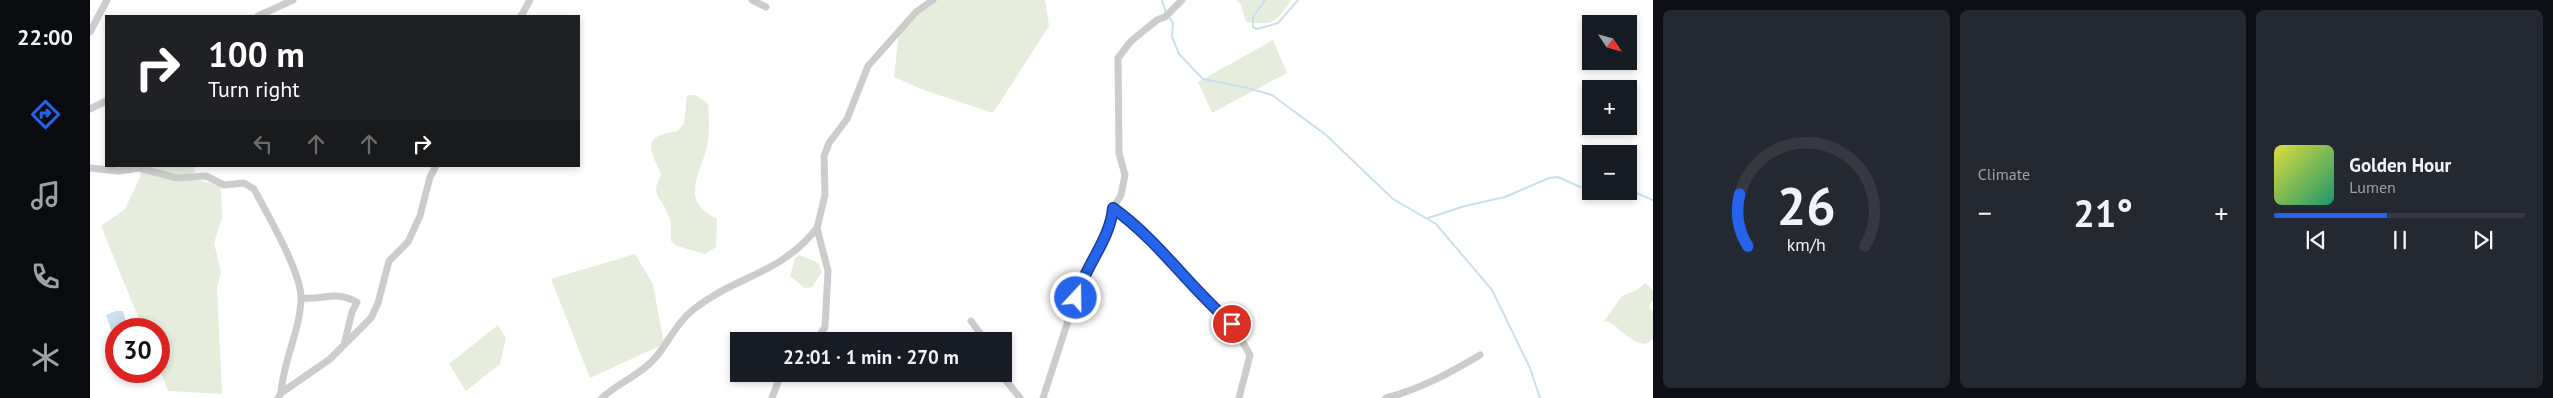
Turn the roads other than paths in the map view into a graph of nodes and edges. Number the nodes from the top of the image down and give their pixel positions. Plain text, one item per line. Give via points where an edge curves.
1 (107, 0) edge
2 (292, 0) edge
3 (530, 0) edge
4 (752, 0) edge
5 (933, 0) edge
6 (1182, 0) edge
7 (766, 7) dead end
8 (260, 15) edge
9 (522, 15) edge
10 (90, 32) edge
11 (105, 102) edge
12 (90, 109) edge
13 (436, 167) edge
14 (90, 168) edge
15 (1113, 208) junction
16 (817, 228) junction
17 (301, 298) junction
18 (971, 321) dead end
19 (822, 332) edge
20 (979, 332) edge
21 (344, 345) junction
22 (1480, 355) dead end
23 (778, 382) edge
24 (1007, 382) edge
25 (279, 395) edge
26 (602, 398) edge
27 (772, 398) edge
28 (1020, 398) edge
29 (1043, 398) edge
30 (1239, 398) edge
31 (1386, 398) edge

1 - 10 street
2 - 8 street
3 - 9 street
4 - 7 street
5 - 16 street via 916,12 864,73 847,119 829,143 824,156 825,195
6 - 15 street via 1165,17 1131,41 1118,58 1119,153 1125,175 1121,195
11 - 12 street
13 - 21 street via 408,242 389,261 378,302 365,324
14 - 17 street via 119,171 139,168 177,178 199,175 224,184 250,185 290,258
15 - 29 street via 1112,224 1080,284
15 - 30 street via 1169,259 1237,329 1250,355
16 - 19 street via 828,271 825,327
16 - 26 street via 793,254 694,309 651,362
17 - 21 street via 341,294 357,302
17 - 25 street via 293,348 282,376
18 - 20 street
21 - 25 street via 330,359
22 - 31 street via 1409,392
23 - 27 street
24 - 28 street

